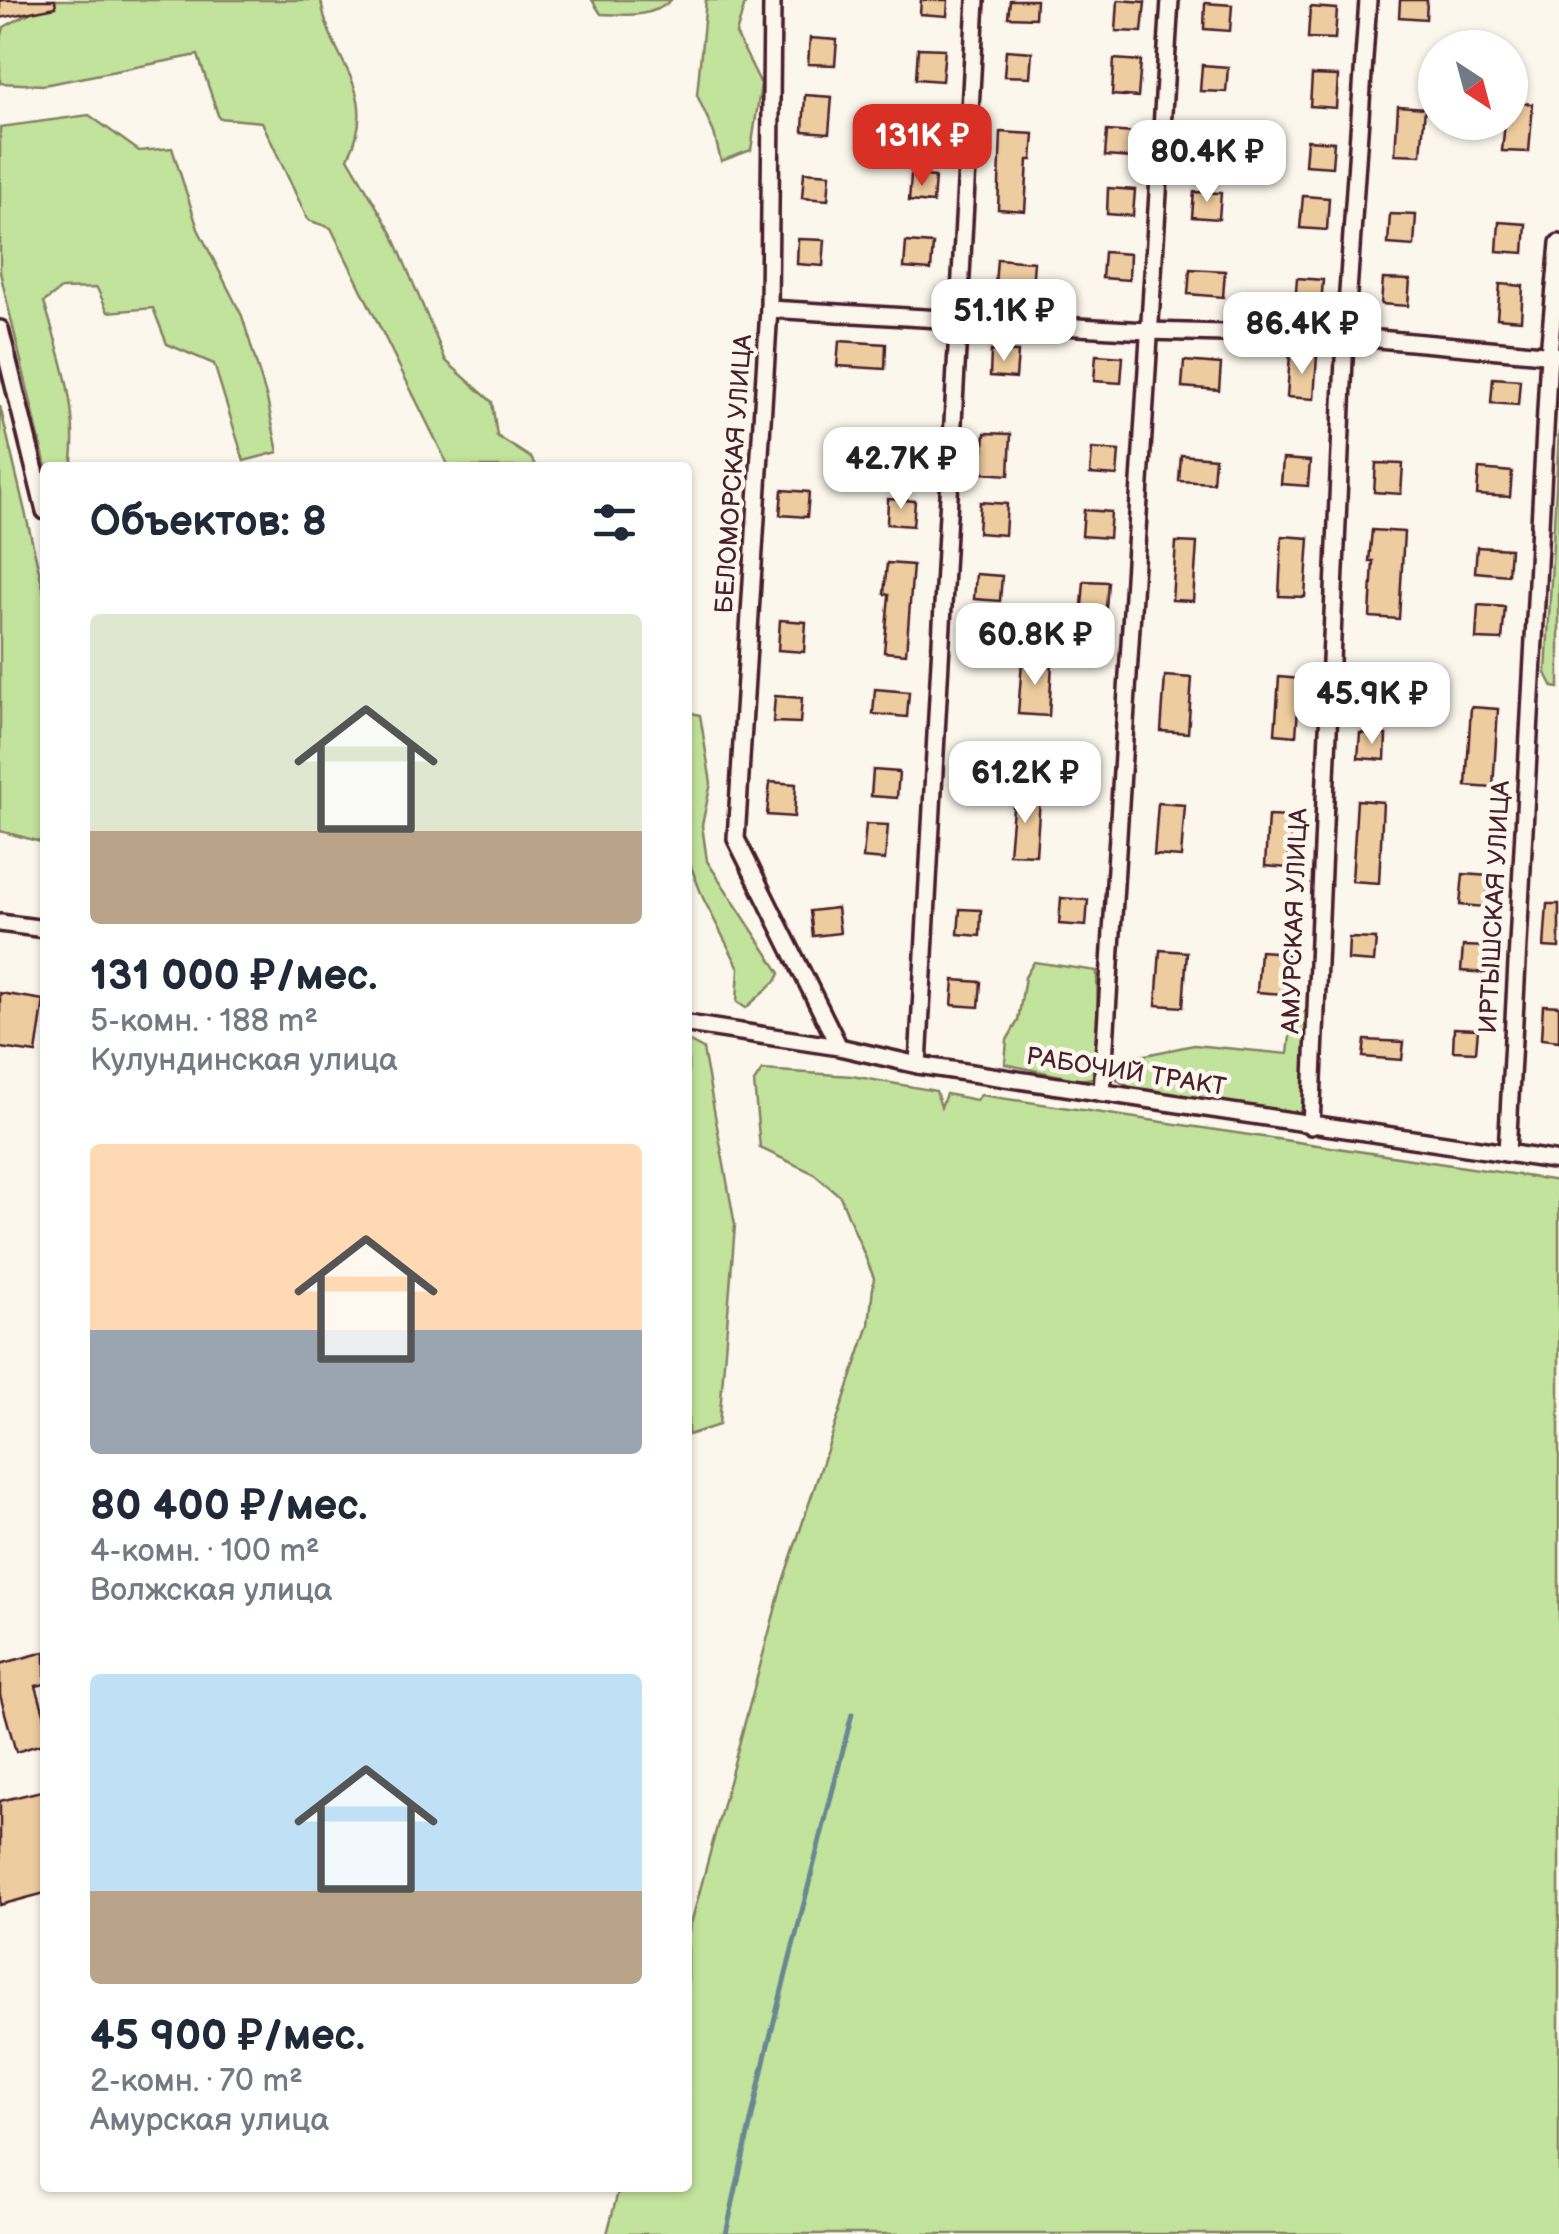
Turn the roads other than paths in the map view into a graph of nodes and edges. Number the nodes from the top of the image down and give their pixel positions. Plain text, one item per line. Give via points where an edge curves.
1 (772, 0) edge
2 (976, 0) edge
3 (1170, 0) edge
4 (1368, 0) edge
5 (1559, 243) edge
6 (769, 309) junction
7 (958, 320) junction
8 (0, 329) edge
9 (1147, 330) junction
10 (1345, 336) junction
11 (1554, 355) edge
12 (40, 492) edge
13 (0, 923) edge
14 (40, 928) edge
15 (692, 1025) edge
16 (839, 1047) junction
17 (918, 1065) junction
18 (1102, 1093) junction
19 (1311, 1126) junction
20 (1507, 1154) junction
21 (1559, 1161) edge

1 - 6 street, БЕЛОМОРСКАЯ УЛИЦА
2 - 7 street
3 - 9 street
4 - 10 street, АМУРСКАЯ УЛИЦА
5 - 11 street, ИРТЫШСКАЯ УЛИЦА
6 - 7 street
6 - 16 street, БЕЛОМОРСКАЯ УЛИЦА via 736,840
7 - 9 street
7 - 17 street
8 - 12 street
9 - 10 street
9 - 18 street
10 - 11 street
10 - 19 street, АМУРСКАЯ УЛИЦА
11 - 20 street, ИРТЫШСКАЯ УЛИЦА
13 - 14 street
15 - 16 street, РАБОЧИЙ ТРАКТ
16 - 17 street, РАБОЧИЙ ТРАКТ
17 - 18 street, РАБОЧИЙ ТРАКТ
18 - 19 street, РАБОЧИЙ ТРАКТ
19 - 20 street, РАБОЧИЙ ТРАКТ
20 - 21 street, РАБОЧИЙ ТРАКТ

